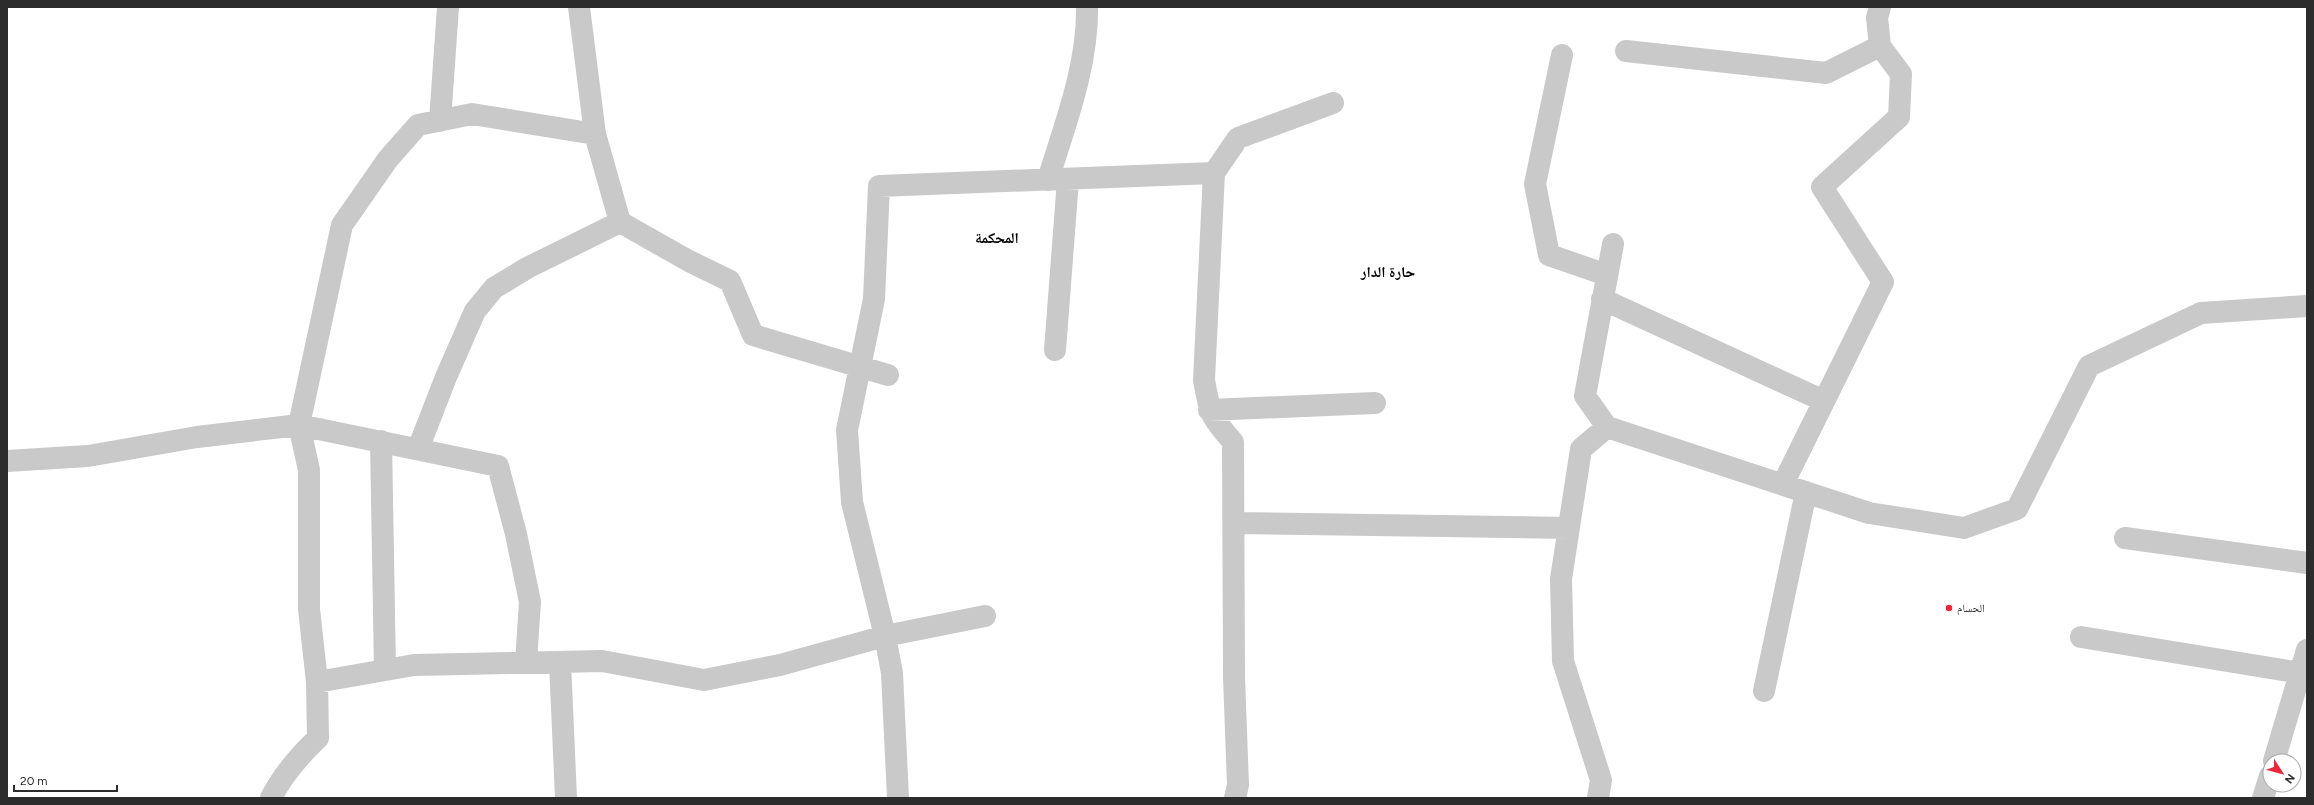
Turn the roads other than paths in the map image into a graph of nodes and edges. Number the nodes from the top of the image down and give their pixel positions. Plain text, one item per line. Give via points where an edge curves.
1 (448, 7) edge
2 (580, 7) edge
3 (1087, 7) edge
4 (1880, 7) edge
5 (1880, 46) junction
6 (1626, 51) dead end
7 (1562, 55) dead end
8 (1333, 103) dead end
9 (440, 121) junction
10 (595, 134) junction
11 (1214, 173) junction
12 (1058, 180) junction
13 (620, 222) junction
14 (1613, 244) dead end
15 (1607, 274) junction
16 (1602, 299) junction
17 (2307, 306) edge
18 (1055, 350) dead end
19 (860, 367) junction
20 (888, 375) dead end
21 (1824, 401) junction
22 (1375, 403) dead end
23 (1209, 410) junction
24 (300, 425) junction
25 (1607, 427) junction
26 (381, 441) junction
27 (418, 449) junction
28 (7, 461) edge
29 (1783, 484) junction
30 (1806, 492) junction
31 (1234, 523) junction
32 (1568, 528) junction
33 (2125, 538) dead end
34 (2307, 563) edge
35 (985, 616) dead end
36 (885, 636) junction
37 (2081, 636) dead end
38 (2307, 650) edge
39 (526, 662) junction
40 (560, 662) junction
41 (385, 670) junction
42 (2304, 674) edge
43 (317, 682) junction
44 (1764, 691) dead end
45 (2277, 753) edge
46 (271, 798) edge
47 (566, 798) edge
48 (898, 798) edge
49 (1235, 798) edge
50 (1598, 798) edge

1 - 9 street
2 - 10 street
3 - 12 street via 1087,30
4 - 5 street via 1877,18
5 - 6 street via 1826,73
5 - 21 street via 1901,74 1899,117 1822,187 1883,282
7 - 15 street via 1535,184 1549,255
8 - 11 street via 1238,138
9 - 10 street via 472,114
9 - 24 street via 418,125 388,159 342,225
10 - 13 street
11 - 12 street
11 - 23 street via 1204,380
12 - 18 street
12 - 19 street via 879,186 874,299
13 - 19 street via 730,281 753,335
13 - 27 street via 527,268 494,288 475,311
14 - 15 street
15 - 16 street
16 - 21 street
16 - 25 street via 1585,396
17 - 30 street via 2201,313 2089,366 2017,509 1964,528 1869,513
19 - 20 street
19 - 36 street via 847,430 852,502
21 - 29 street
22 - 23 street
23 - 31 street via 1233,442
24 - 26 street
24 - 28 street via 197,437 88,456
24 - 43 street via 309,470 309,609
25 - 29 street
25 - 32 street via 1581,449
26 - 27 street
26 - 41 street
27 - 39 street via 498,466 530,602
29 - 30 street
30 - 44 street
31 - 32 street
31 - 49 street via 1234,677 1238,785
32 - 50 street via 1561,579 1563,661 1601,780
33 - 34 street
35 - 36 street
36 - 40 street via 780,665 704,680 602,661
36 - 48 street via 892,673
37 - 42 street
38 - 42 street
39 - 40 street
39 - 41 street via 414,665
40 - 47 street
41 - 43 street
42 - 45 street
43 - 46 street via 318,738 298,756 280,780

